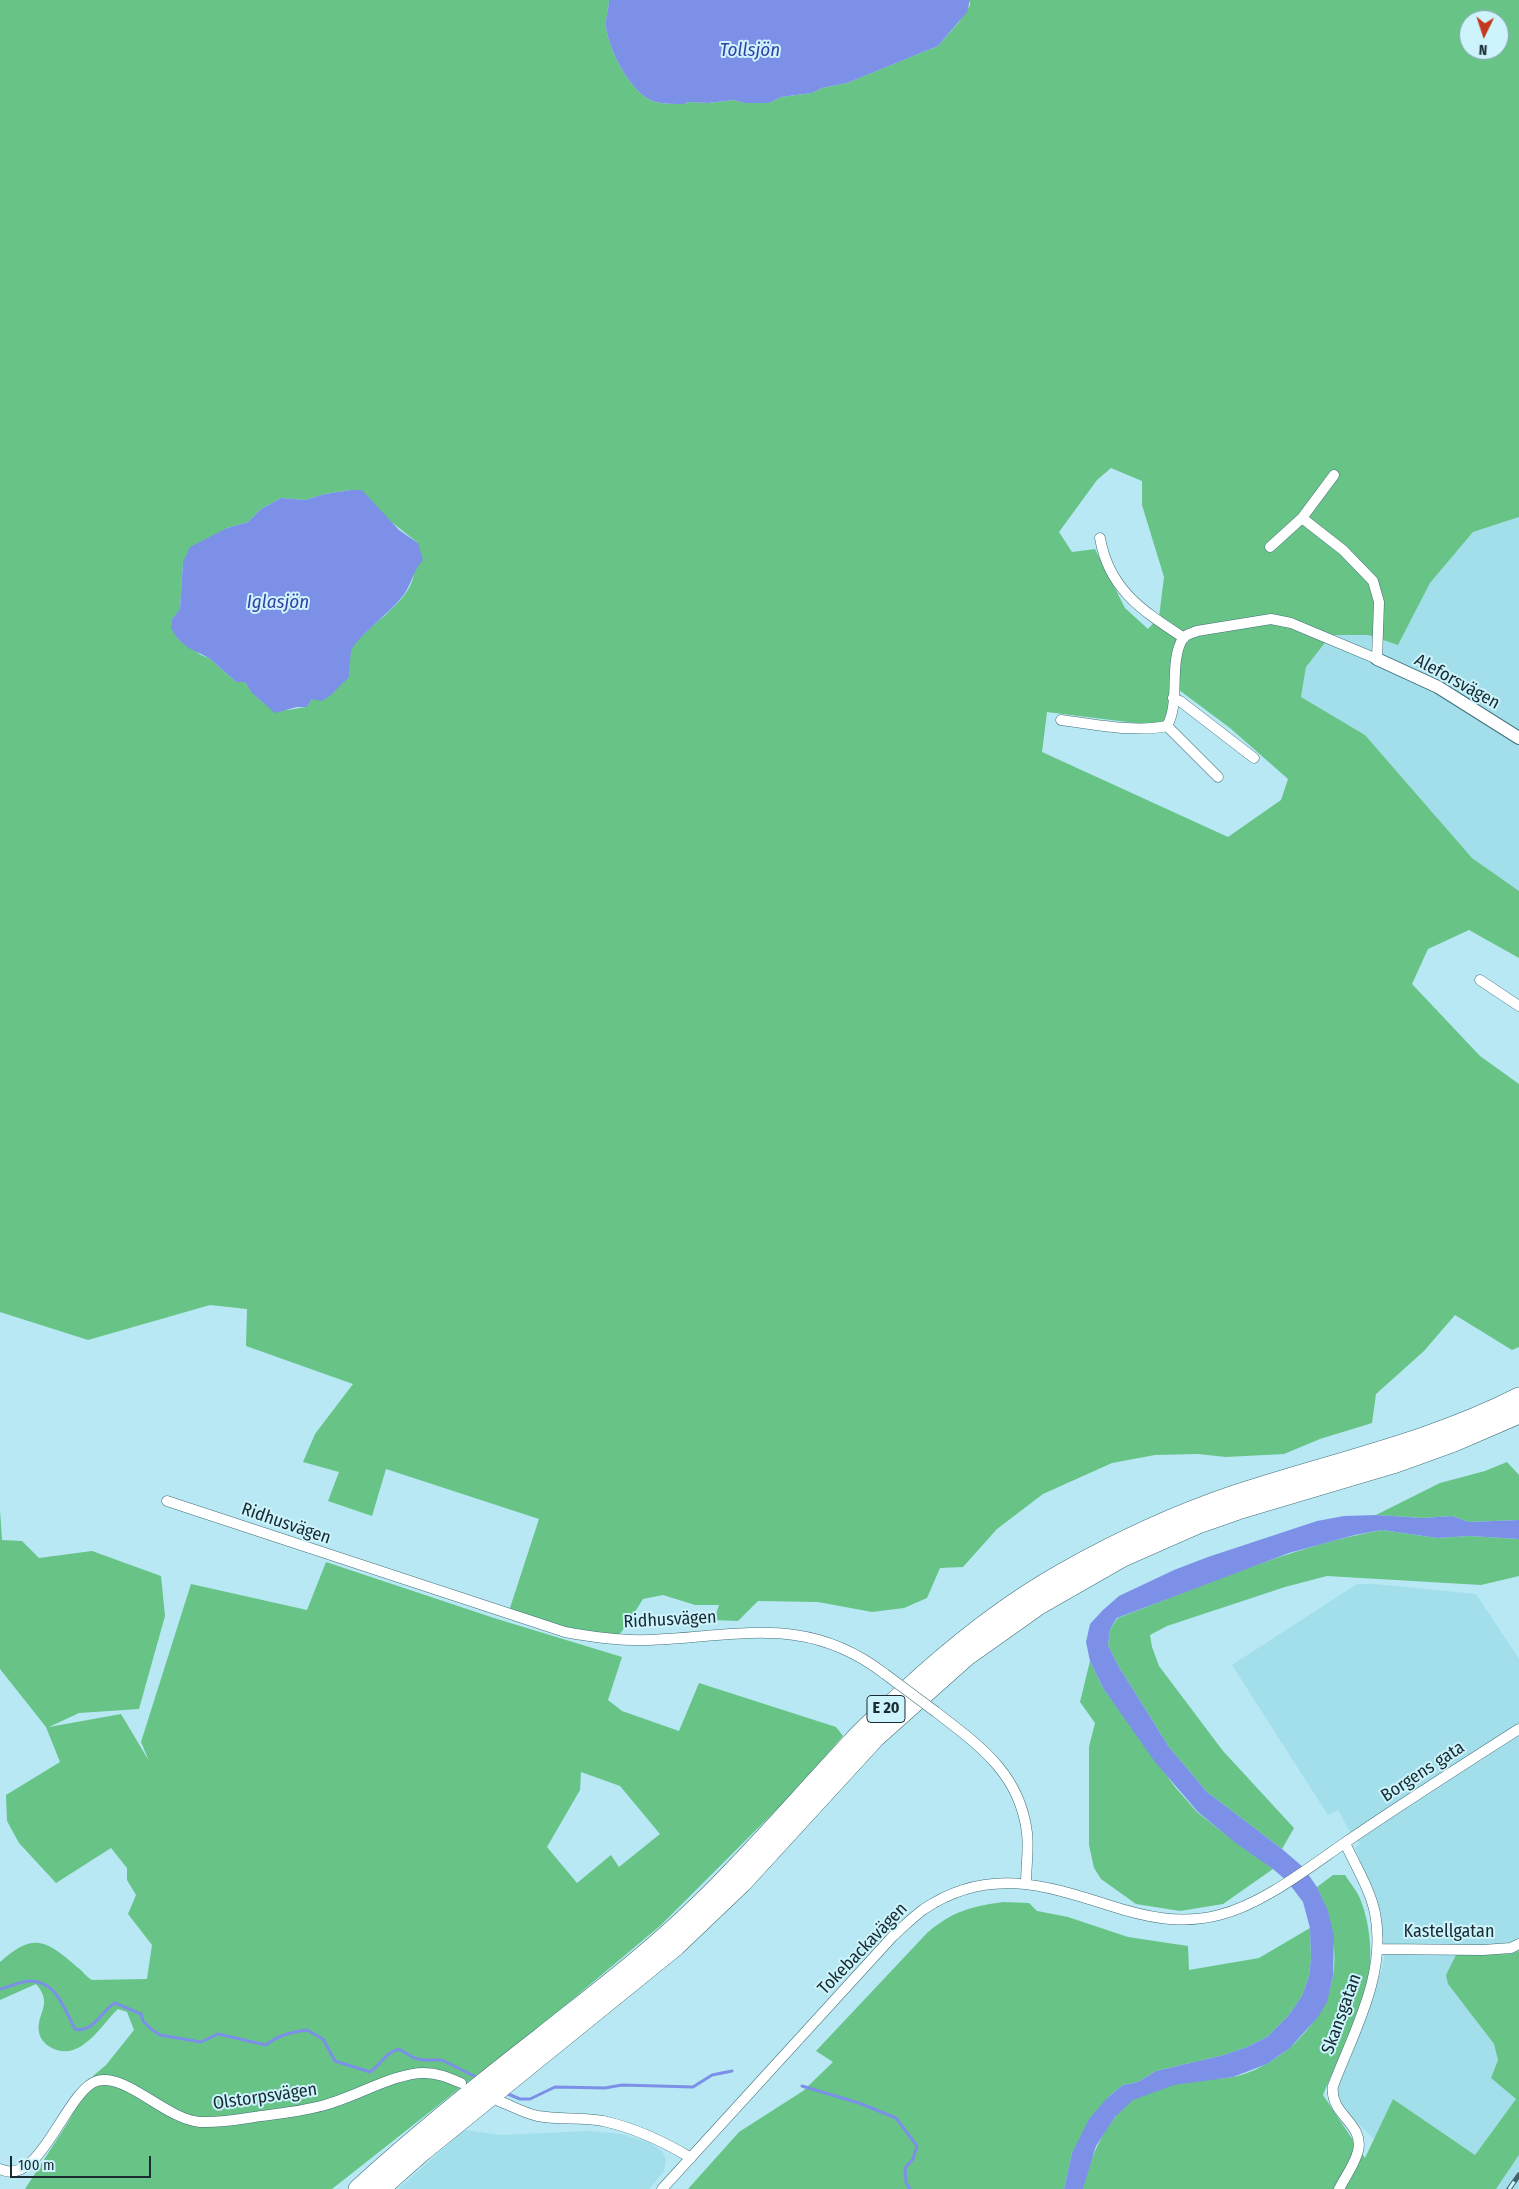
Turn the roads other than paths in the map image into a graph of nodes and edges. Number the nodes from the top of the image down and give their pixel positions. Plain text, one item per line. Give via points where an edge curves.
1 (1334, 475) dead end
2 (1302, 518) junction
3 (1100, 538) dead end
4 (1270, 547) dead end
5 (1184, 638) junction
6 (1377, 659) junction
7 (1173, 698) junction
8 (1061, 720) dead end
9 (1167, 726) junction
10 (1519, 738) edge
11 (1254, 758) dead end
12 (1218, 777) dead end
13 (1480, 980) dead end
14 (1519, 1006) edge
15 (1519, 1396) edge
16 (1519, 1414) edge
17 (167, 1501) dead end
18 (1519, 1728) edge
19 (1345, 1843) junction
20 (1026, 1883) junction
21 (1519, 1944) edge
22 (1378, 1949) junction
23 (461, 2083) dead end
24 (499, 2101) dead end
25 (691, 2158) junction
26 (0, 2170) edge
27 (358, 2189) edge
28 (380, 2189) edge
29 (662, 2189) edge
30 (1339, 2189) edge

1 - 2 street
2 - 4 street
2 - 6 street via 1343,550 1373,581 1379,602
3 - 5 street via 1108,568 1126,595
5 - 6 street, Aleforsvägen via 1197,631 1271,619 1291,623
5 - 7 street via 1176,662
6 - 10 street, Aleforsvägen via 1438,687
7 - 9 street via 1173,710
7 - 11 street
8 - 9 street via 1116,726
9 - 12 street
13 - 14 street
15 - 27 highway, E 20 via 1440,1431 1235,1495 1154,1527 1063,1572 1000,1613 939,1660 854,1739 770,1832 669,1932 463,2098
16 - 28 highway, E 20 via 1428,1452 1198,1524 1123,1557 1039,1606 967,1656 875,1738 742,1883 676,1946
17 - 20 street, Ridhusvägen, bridge via 565,1632 608,1639 647,1640 749,1632 800,1636 824,1641 850,1652 886,1674 994,1760 1017,1794 1024,1815 1028,1835
18 - 19 street, Borgens gata
19 - 20 street, Tokebackavägen via 1268,1893 1220,1915 1197,1919 1174,1920 1131,1913 1053,1888
19 - 22 street, Skansgatan via 1372,1904
20 - 25 street, Tokebackavägen via 989,1884 955,1893 913,1919 893,1936
21 - 22 street, Kastellgatan via 1511,1948 1483,1950
22 - 30 street, Skansgatan via 1374,1974 1333,2086 1335,2105 1354,2128 1359,2140 1356,2156
23 - 26 street, Olstorpsvägen via 443,2075 408,2074 327,2105 213,2122 194,2121 178,2115 122,2083 110,2080 95,2082 81,2092 42,2152 29,2165 18,2171
24 - 25 street via 539,2116 583,2118 632,2129 666,2142
25 - 29 street, Tokebackavägen

